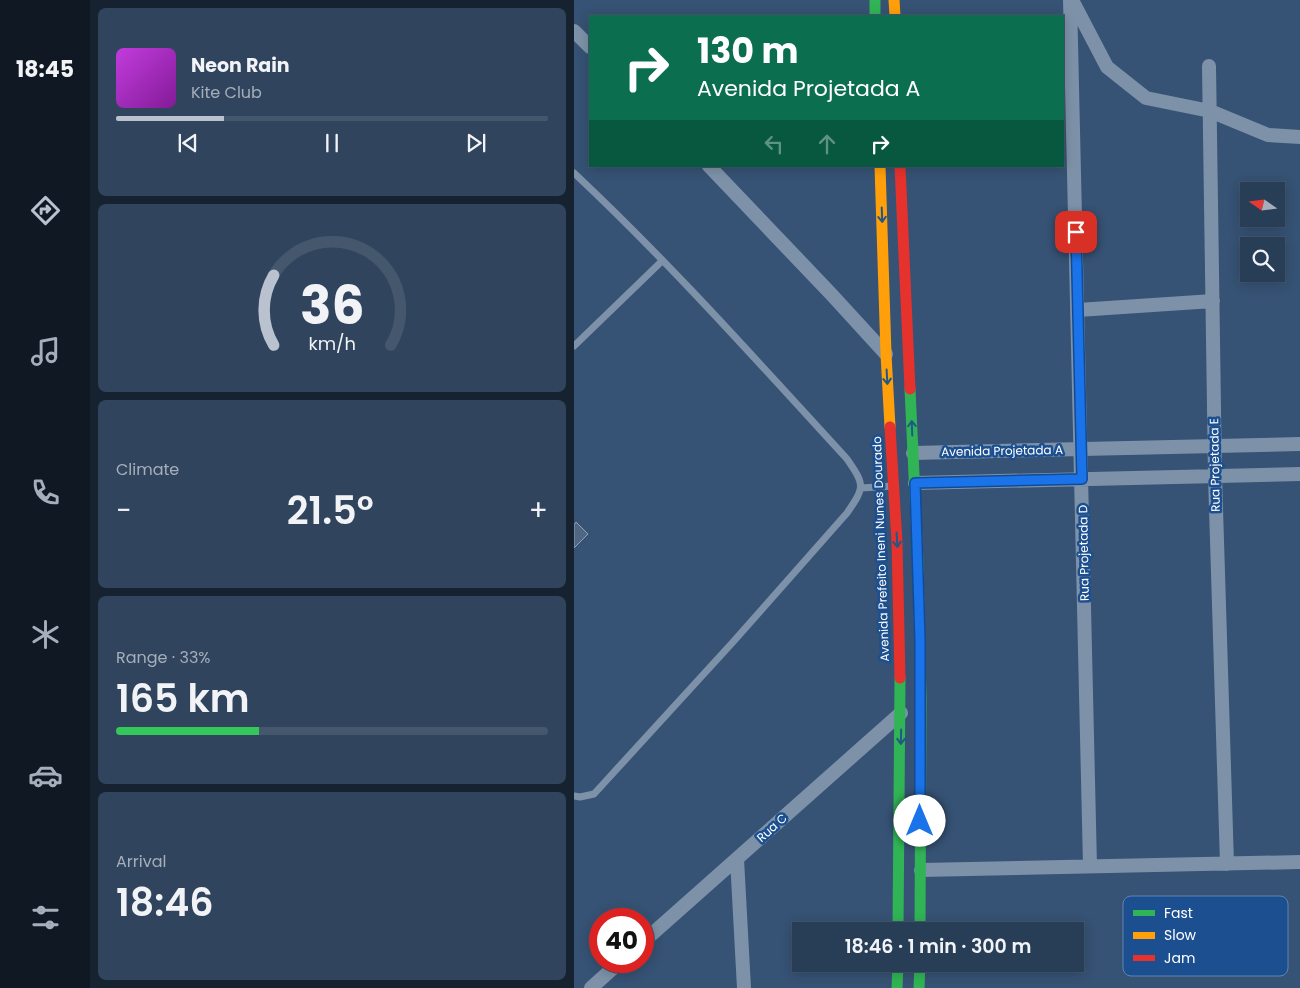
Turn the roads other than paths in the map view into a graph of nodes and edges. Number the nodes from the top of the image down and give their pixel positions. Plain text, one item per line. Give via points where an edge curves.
1 (876, 0) edge
2 (894, 0) edge
3 (1071, 0) edge
4 (875, 15) edge
5 (895, 15) edge
6 (574, 31) edge
7 (589, 46) edge
8 (1209, 66) dead end
9 (1210, 111) junction
10 (1300, 136) edge
11 (710, 167) edge
12 (880, 167) edge
13 (900, 167) edge
14 (574, 173) edge
15 (662, 261) junction
16 (1212, 301) junction
17 (1078, 310) junction
18 (574, 346) edge
19 (886, 354) junction
20 (1300, 444) edge
21 (1215, 446) junction
22 (1082, 449) junction
23 (913, 453) junction
24 (1300, 474) edge
25 (1215, 476) junction
26 (1082, 479) junction
27 (915, 483) junction
28 (894, 486) junction
29 (861, 488) junction
30 (901, 713) junction
31 (574, 796) edge
32 (736, 859) junction
33 (1300, 862) edge
34 (1227, 864) junction
35 (1090, 866) junction
36 (921, 870) junction
37 (898, 922) edge
38 (920, 922) edge
39 (654, 932) edge
40 (898, 972) edge
41 (920, 972) edge
42 (608, 973) edge
43 (591, 988) edge
44 (744, 988) edge
45 (898, 988) edge
46 (919, 988) edge

1 - 4 street
2 - 5 street
3 - 9 street via 1107,66 1146,98
3 - 17 street, Rua Projetada D
6 - 7 street
8 - 9 street, Rua Projetada E
9 - 10 street via 1268,135
9 - 16 street, Rua Projetada E
11 - 19 street
12 -> 19 street, Avenida Prefeito Ineni Nunes Dourado
23 -> 13 street
14 - 15 lane
15 - 18 lane
15 - 29 lane via 847,459 858,475
16 - 17 street
16 - 21 street, Rua Projetada E
17 - 22 street, Rua Projetada D
19 -> 28 street, Avenida Prefeito Ineni Nunes Dourado
20 - 21 street, Avenida Projetada A
21 - 22 street, Avenida Projetada A
21 - 25 street, Rua Projetada E
22 - 23 street, Avenida Projetada A
22 - 26 street, Rua Projetada D
23 - 27 street
24 - 25 street
25 - 26 street
25 - 34 street, Rua Projetada E
26 - 27 street
26 - 35 street, Rua Projetada D
27 - 28 street
27 - 36 street
28 - 29 lane
28 -> 30 street, Avenida Prefeito Ineni Nunes Dourado
29 - 31 lane via 847,513 594,794
30 - 32 street, Rua C
30 -> 37 street, Avenida Prefeito Ineni Nunes Dourado
32 - 39 street, Rua C
32 - 44 street
33 - 34 street
34 - 35 street
35 - 36 street
36 - 38 street
40 - 45 street
41 - 46 street
42 - 43 street

